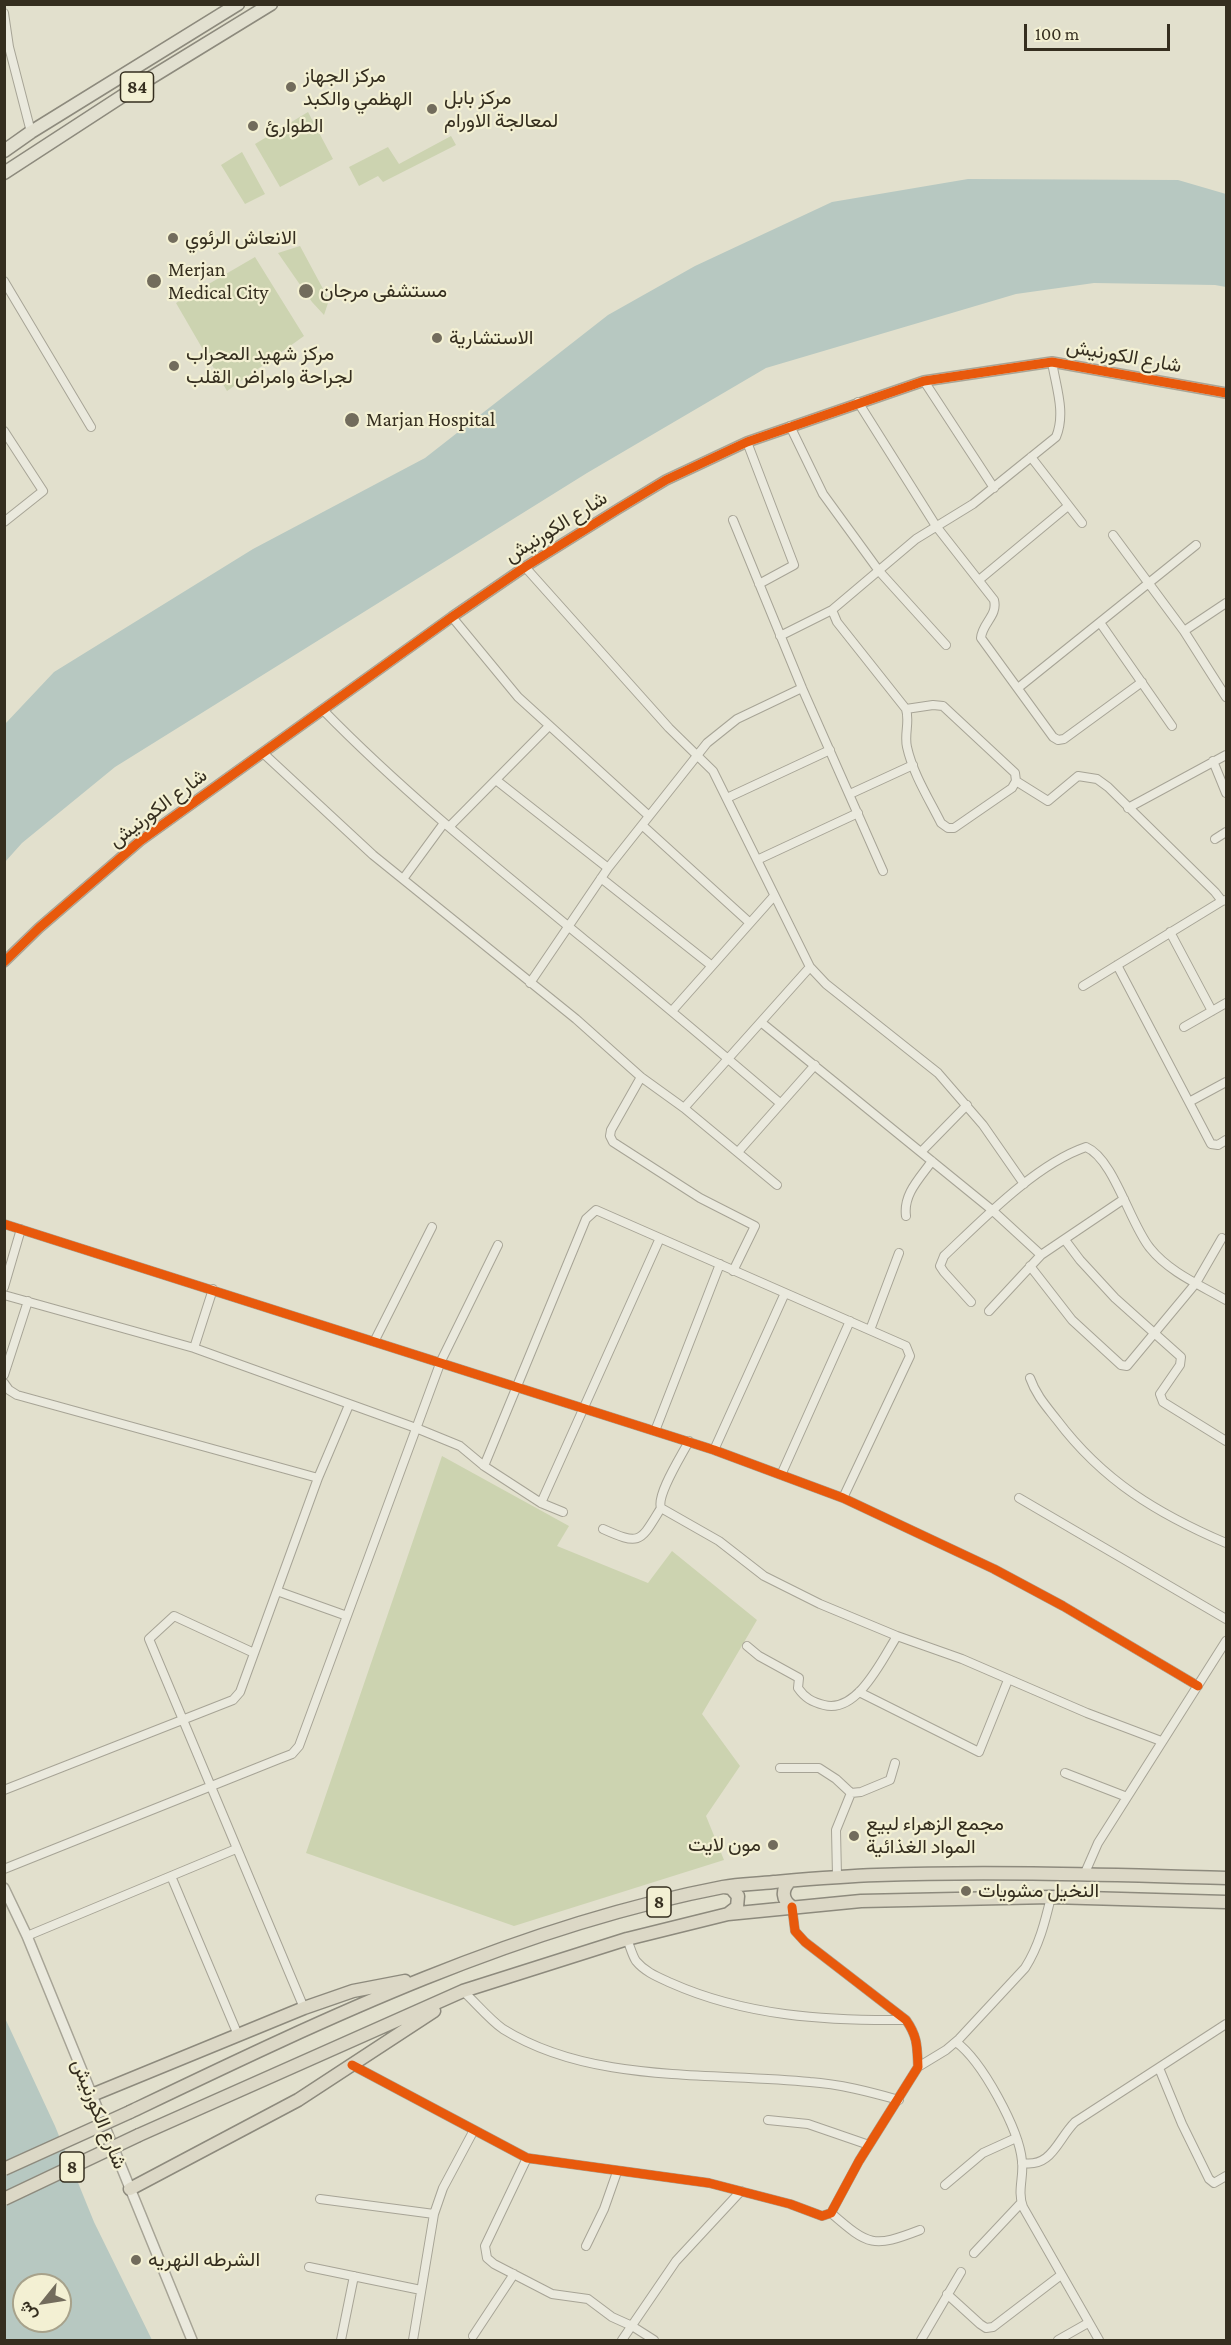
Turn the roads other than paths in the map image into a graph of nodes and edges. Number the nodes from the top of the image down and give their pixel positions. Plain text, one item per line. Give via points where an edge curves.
1 (238, 4) edge
2 (271, 4) edge
3 (4, 13) edge
4 (31, 132) junction
5 (4, 151) edge
6 (4, 173) edge
7 (4, 281) edge
8 (1052, 362) junction
9 (924, 381) junction
10 (1227, 393) edge
11 (858, 402) junction
12 (790, 426) junction
13 (91, 427) dead end
14 (4, 431) edge
15 (747, 442) junction
16 (1031, 457) junction
17 (994, 488) junction
18 (1068, 506) junction
19 (733, 520) dead end
20 (4, 522) edge
21 (1082, 523) dead end
22 (936, 526) junction
23 (1113, 535) dead end
24 (1197, 545) dead end
25 (525, 567) junction
26 (879, 571) junction
27 (979, 580) junction
28 (759, 584) junction
29 (1150, 584) junction
30 (1227, 603) edge
31 (832, 610) junction
32 (452, 617) junction
33 (1101, 624) junction
34 (1184, 631) junction
35 (780, 636) junction
36 (946, 645) dead end
37 (1142, 682) junction
38 (802, 688) junction
39 (1018, 688) junction
40 (1227, 697) edge
41 (906, 709) junction
42 (323, 710) junction
43 (549, 726) junction
44 (1172, 726) dead end
45 (830, 750) junction
46 (263, 753) junction
47 (698, 755) junction
48 (1227, 755) edge
49 (1213, 761) junction
50 (913, 765) junction
51 (496, 780) junction
52 (1016, 781) junction
53 (1227, 793) edge
54 (850, 794) junction
55 (727, 798) junction
56 (1128, 807) junction
57 (858, 813) junction
58 (649, 816) junction
59 (447, 825) junction
60 (642, 825) junction
61 (1227, 832) edge
62 (1215, 839) dead end
63 (757, 861) junction
64 (608, 868) junction
65 (883, 871) dead end
66 (601, 878) junction
67 (403, 879) junction
68 (774, 896) junction
69 (1224, 901) edge
70 (750, 923) junction
71 (568, 926) junction
72 (1170, 932) junction
73 (4, 962) edge
74 (1117, 965) junction
75 (712, 966) junction
76 (810, 967) junction
77 (530, 983) junction
78 (1083, 986) dead end
79 (1227, 1003) edge
80 (672, 1011) junction
81 (1212, 1011) junction
82 (762, 1023) junction
83 (1184, 1027) dead end
84 (728, 1059) junction
85 (814, 1065) junction
86 (641, 1077) junction
87 (1227, 1082) edge
88 (1189, 1102) junction
89 (780, 1103) junction
90 (968, 1105) junction
91 (684, 1108) junction
92 (1227, 1140) edge
93 (738, 1152) junction
94 (921, 1152) junction
95 (932, 1161) junction
96 (1024, 1184) junction
97 (777, 1185) dead end
98 (1124, 1199) junction
99 (992, 1210) junction
100 (906, 1216) dead end
101 (4, 1224) edge
102 (432, 1227) dead end
103 (21, 1229) junction
104 (660, 1238) junction
105 (1222, 1238) dead end
106 (1065, 1240) junction
107 (498, 1245) dead end
108 (899, 1253) dead end
109 (1041, 1255) junction
110 (720, 1264) junction
111 (1029, 1266) junction
112 (733, 1271) junction
113 (1196, 1283) junction
114 (4, 1287) edge
115 (213, 1289) junction
116 (785, 1293) junction
117 (4, 1295) edge
118 (1227, 1300) edge
119 (28, 1302) junction
120 (972, 1302) dead end
121 (988, 1311) dead end
122 (850, 1321) junction
123 (870, 1330) junction
124 (1155, 1333) junction
125 (375, 1340) junction
126 (194, 1348) junction
127 (441, 1361) junction
128 (4, 1375) edge
129 (1030, 1378) dead end
130 (4, 1383) edge
131 (517, 1386) junction
132 (349, 1405) junction
133 (583, 1407) junction
134 (416, 1428) junction
135 (655, 1431) junction
136 (1227, 1440) edge
137 (689, 1441) junction
138 (714, 1450) junction
139 (484, 1466) junction
140 (781, 1475) junction
141 (318, 1478) junction
142 (843, 1498) junction
143 (1019, 1498) dead end
144 (541, 1503) junction
145 (661, 1508) junction
146 (563, 1512) dead end
147 (603, 1529) dead end
148 (1227, 1543) edge
149 (277, 1592) junction
150 (347, 1616) junction
151 (1227, 1619) edge
152 (897, 1636) junction
153 (1227, 1641) edge
154 (747, 1646) dead end
155 (254, 1653) junction
156 (1008, 1680) junction
157 (1198, 1686) junction
158 (859, 1692) junction
159 (183, 1721) junction
160 (1161, 1741) junction
161 (895, 1763) dead end
162 (780, 1768) dead end
163 (1065, 1773) dead end
164 (210, 1786) junction
165 (4, 1790) edge
166 (851, 1793) junction
167 (1127, 1797) junction
168 (236, 1849) junction
169 (4, 1869) edge
170 (1084, 1875) junction
171 (171, 1876) junction
172 (837, 1876) junction
173 (1227, 1878) edge
174 (790, 1881) junction
175 (725, 1887) junction
176 (4, 1888) edge
177 (1051, 1897) junction
178 (1227, 1902) edge
179 (792, 1907) junction
180 (728, 1914) junction
181 (27, 1936) junction
182 (627, 1940) junction
183 (427, 1977) junction
184 (463, 1992) junction
185 (304, 2008) junction
186 (906, 2020) junction
187 (1227, 2024) edge
188 (238, 2035) junction
189 (956, 2042) junction
190 (352, 2065) junction
191 (918, 2067) junction
192 (1159, 2068) junction
193 (92, 2095) junction
194 (899, 2100) junction
195 (768, 2120) dead end
196 (474, 2130) junction
197 (1016, 2138) junction
198 (869, 2145) junction
199 (527, 2158) junction
200 (1022, 2163) junction
201 (4, 2169) edge
202 (617, 2172) junction
203 (1227, 2176) edge
204 (945, 2185) dead end
205 (130, 2189) junction
206 (741, 2191) junction
207 (4, 2199) edge
208 (320, 2199) dead end
209 (1021, 2203) junction
210 (831, 2213) junction
211 (434, 2214) junction
212 (920, 2230) dead end
213 (586, 2246) dead end
214 (974, 2253) dead end
215 (309, 2267) dead end
216 (961, 2272) dead end
217 (514, 2274) junction
218 (1061, 2275) junction
219 (354, 2276) junction
220 (421, 2290) junction
221 (947, 2295) junction
222 (1088, 2323) junction
223 (632, 2326) junction
224 (473, 2336) dead end
225 (192, 2340) edge
226 (341, 2340) edge
227 (413, 2340) edge
228 (622, 2340) edge
229 (654, 2340) edge
230 (921, 2340) edge
231 (1058, 2340) edge
232 (1099, 2340) edge

1 - 4 main road, 84
2 - 6 main road, 84
3 - 4 street
4 - 5 main road, 84
7 - 13 street
8 - 9 street, شارع الكورنيش
8 - 10 street, شارع الكورنيش
8 - 16 street via 1060,427 1056,437
9 - 11 street, شارع الكورنيش
9 - 17 street
11 - 12 street, شارع الكورنيش
11 - 22 street
12 - 15 street, شارع الكورنيش
12 - 26 street via 823,494
14 - 20 street via 43,491
15 - 25 street, شارع الكورنيش via 666,480
15 - 28 street via 794,564
16 - 17 street
16 - 18 street
17 - 22 street
18 - 21 street
18 - 27 street
19 - 28 street
22 - 26 street
22 - 27 street
23 - 29 street
24 - 29 street
25 - 32 street, شارع الكورنيش
25 - 47 street via 669,728
26 - 31 street
26 - 36 street
27 - 39 street via 996,607 981,638
28 - 35 street
29 - 33 street
29 - 34 street
30 - 34 street
31 - 35 street
31 - 41 street via 837,622
32 - 42 street, شارع الكورنيش
32 - 43 street via 501,678
33 - 37 street
33 - 39 street
34 - 40 street
35 - 38 street
37 - 39 street via 1058,740
37 - 44 street
38 - 45 street
38 - 47 street via 737,719
41 - 50 street via 906,746
41 - 52 street via 943,706 1015,773
42 - 46 street, شارع الكورنيش
42 - 59 street
43 - 51 street
43 - 58 street
45 - 54 street
45 - 55 street
46 - 67 street
46 - 73 street, شارع الكورنيش via 140,841
47 - 55 street via 713,771
47 - 58 street
48 - 49 street
49 - 53 street
49 - 56 street
50 - 52 street via 941,823 948,828 954,828 1012,788
50 - 54 street
51 - 59 street
51 - 64 street
52 - 56 street via 1048,801 1078,776 1086,776 1108,787
54 - 57 street
55 - 63 street
56 - 69 street
57 - 63 street
57 - 65 street
58 - 60 street
59 - 67 street
59 - 71 street
60 - 64 street
60 - 70 street
61 - 62 street
63 - 68 street
64 - 66 street
66 - 71 street
66 - 75 street
67 - 77 street
68 - 70 street
68 - 76 street
69 - 72 street
70 - 75 street
71 - 77 street
71 - 80 street
72 - 74 street
72 - 81 street
74 - 78 street
74 - 88 street
75 - 80 street
76 - 82 street
76 - 90 street via 938,1073
77 - 86 street
79 - 81 street
80 - 84 street
81 - 83 street
82 - 84 street
82 - 85 street
84 - 89 street
84 - 91 street
85 - 89 street
85 - 94 street
86 - 91 street
86 - 112 street via 610,1136 653,1169 755,1226
87 - 88 street
88 - 92 street via 1211,1144
89 - 93 street
90 - 94 street
90 - 96 street
91 - 93 street
93 - 97 street
94 - 95 street
95 - 99 street
95 - 100 street via 909,1193
96 - 98 street via 1086,1147 1095,1151
96 - 99 street
98 - 106 street
98 - 113 street via 1150,1249 1162,1262
99 - 109 street
99 - 120 street via 944,1256 940,1266
101 - 103 street
102 - 125 street
103 - 114 street
103 - 115 street
104 - 110 street
104 - 131 street via 596,1210 590,1213
104 - 133 street
105 - 113 street
106 - 109 street
106 - 124 street via 1115,1298
107 - 127 street
108 - 123 street
109 - 111 street
110 - 112 street
110 - 135 street
111 - 121 street
111 - 124 street via 1072,1320 1121,1365 1127,1366
112 - 116 street
113 - 118 street
113 - 124 street
115 - 125 street
115 - 126 street
116 - 122 street
116 - 138 street
117 - 119 street
119 - 126 street
119 - 128 street
122 - 123 street
122 - 140 street
123 - 142 street via 906,1346 910,1356
124 - 136 street via 1181,1358 1160,1399
125 - 127 street
126 - 132 street
127 - 131 street
127 - 134 street
129 - 148 street via 1043,1403 1066,1432 1115,1482 1176,1519
130 - 141 street via 17,1395
131 - 133 street
131 - 139 street
132 - 134 street
132 - 141 street
133 - 135 street
133 - 144 street
134 - 139 street via 460,1446
134 - 150 street
135 - 137 street
137 - 138 street
137 - 145 street via 662,1494
138 - 140 street
139 - 144 street
140 - 142 street
141 - 149 street
142 - 157 street via 1064,1606
143 - 151 street
144 - 146 street
145 - 147 street via 645,1534 637,1539 629,1541
145 - 152 street via 719,1541 764,1576
149 - 150 street
149 - 155 street
150 - 164 street via 299,1746 292,1754
152 - 156 street
152 - 158 street
153 - 157 street
154 - 158 street via 799,1678 798,1688 804,1697 816,1703 845,1705
155 - 159 street via 240,1692 232,1700
155 - 159 street via 174,1616 149,1639
156 - 158 street via 979,1752
156 - 160 street
157 - 160 street
159 - 164 street
159 - 165 street
160 - 167 street
161 - 166 street via 890,1780
162 - 166 street via 819,1768
163 - 167 street
164 - 168 street
164 - 169 street
166 - 172 street via 836,1830
167 - 170 street via 1098,1843
168 - 171 street
168 - 185 street
170 - 172 highway, 8
170 - 173 highway, 8
171 - 181 street
171 - 188 street
172 - 174 highway, 8
174 - 175 highway, 8
174 - 179 highway via 783,1894
175 - 180 highway via 738,1896 737,1907
175 - 183 highway, 8 via 594,1919
176 - 181 street, شارع الكورنيش
177 - 178 highway, 8
177 - 179 highway, 8
177 - 189 street via 1042,1932 1025,1968
179 - 180 highway, 8
179 - 186 street via 795,1931 806,1942
180 - 182 highway, 8
181 - 193 street, شارع الكورنيش
182 - 184 highway, 8
182 - 186 street via 636,1960 650,1973 685,1989 761,2012 845,2021
183 - 185 highway via 352,1990
183 - 201 highway, 8, bridge via 289,2036
184 - 190 highway
184 - 194 street via 502,2028 547,2051 613,2068 811,2082
184 - 207 highway, 8, bridge
185 - 188 highway
186 - 191 street via 915,2032
187 - 192 street
188 - 193 highway
189 - 191 street
189 - 197 street via 976,2062
190 - 196 street
190 - 205 highway via 298,2100
191 - 194 street
192 - 200 street via 1075,2122 1042,2162
192 - 203 street via 1209,2179 1214,2183
193 - 205 street, شارع الكورنيش
194 - 198 street
195 - 198 street via 808,2124
196 - 199 street
196 - 211 street
197 - 200 street
197 - 204 street via 983,2153
198 - 210 street
199 - 202 street
199 - 217 street via 485,2246 487,2258
200 - 209 street
202 - 206 street
202 - 213 street
205 - 225 street, شارع الكورنيش
206 - 210 street via 822,2216
206 - 223 street via 676,2261
208 - 211 street
209 - 214 street
209 - 218 street
210 - 212 street via 859,2237 875,2242 891,2241
211 - 220 street
215 - 219 street
216 - 221 street
217 - 223 street via 552,2294 588,2299
217 - 224 street
218 - 221 street via 993,2327 980,2324
218 - 222 street
219 - 220 street
219 - 226 street
220 - 227 street
221 - 230 street
222 - 231 street
222 - 232 street
223 - 228 street
223 - 229 street

